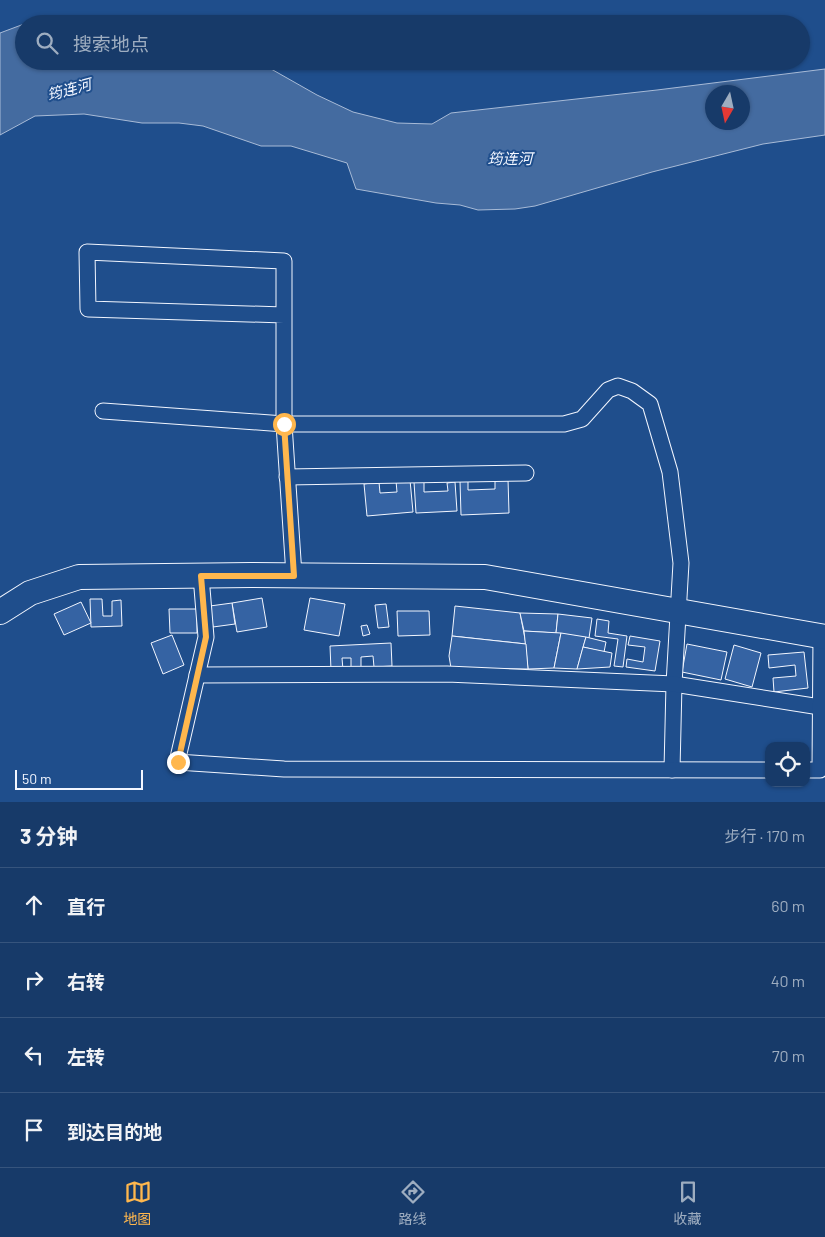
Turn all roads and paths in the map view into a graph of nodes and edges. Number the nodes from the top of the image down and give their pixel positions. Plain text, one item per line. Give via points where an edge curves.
1 (284, 315) junction
2 (103, 411) dead end
3 (284, 424) junction
4 (526, 473) dead end
5 (287, 477) junction
6 (201, 576) junction
7 (294, 576) junction
8 (678, 611) junction
9 (0, 612) edge
10 (823, 637) edge
11 (197, 675) junction
12 (674, 684) junction
13 (820, 707) junction
14 (672, 770) junction
15 (765, 770) edge
16 (810, 770) edge

1 - 1 street via 284,261 87,252 88,309
1 - 3 street
2 - 3 street
3 - 5 street
3 - 8 street via 564,424 582,419 608,390 618,386 632,391 650,404 670,472 680,563
4 - 5 street
5 - 7 street
6 - 7 main road
6 - 9 main road via 79,577 30,593
6 - 11 street via 206,637
7 - 8 main road via 485,577
8 - 10 main road
8 - 12 street
10 - 13 street
11 - 12 street via 447,674
11 - 14 street via 178,762 284,769
12 - 13 street
12 - 14 street
13 - 16 street via 820,770
14 - 15 street

